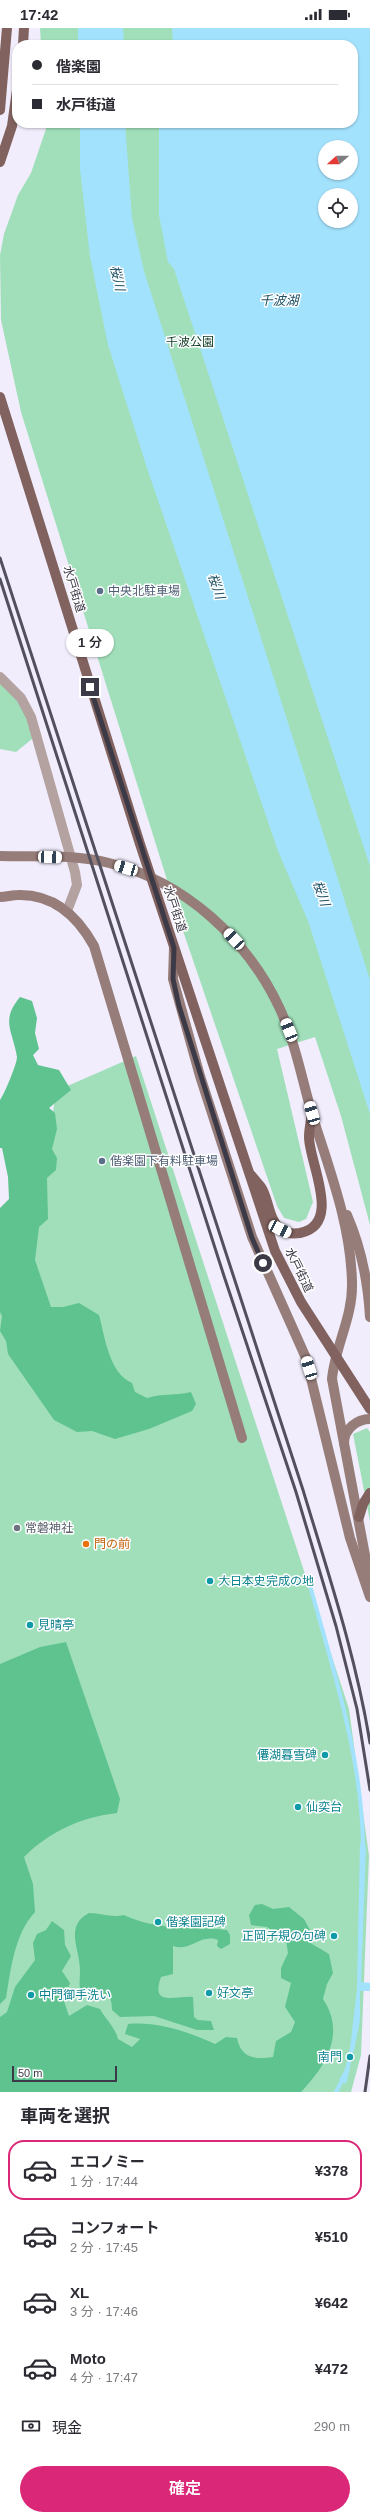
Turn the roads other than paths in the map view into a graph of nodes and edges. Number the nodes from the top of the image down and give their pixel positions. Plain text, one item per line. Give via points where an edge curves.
1 (7, 28) edge
2 (24, 28) edge
3 (23, 40) edge
4 (0, 86) edge
5 (0, 110) edge
6 (12, 126) edge
7 (0, 162) edge
8 (0, 397) edge
9 (0, 677) edge
10 (0, 856) edge
11 (0, 897) edge
12 (67, 911) junction
13 (174, 948) junction
14 (312, 1113) junction
15 (246, 1169) junction
16 (339, 1197) junction
17 (370, 1317) edge
18 (335, 1357) junction
19 (370, 1409) edge
20 (370, 1419) edge
21 (242, 1438) dead end
22 (344, 1449) junction
23 (370, 1493) edge
24 (358, 1517) junction
25 (370, 1582) edge
26 (370, 1597) edge

1 - 4 main road
2 - 3 main road
4 - 5 main road
6 - 7 main road
8 - 13 main road, 水戸街道
9 - 12 street via 21,698 31,717 45,763 76,872 77,885
10 - 14 street via 80,858 126,868 144,875 196,904 226,930 257,968 280,1009 289,1030
11 - 12 street via 34,896 51,901
12 - 21 street via 82,926 94,946
13 - 15 main road, 水戸街道
13 - 26 street via 173,979 200,1076 252,1238 306,1358 350,1538
14 - 15 main road via 309,1138 322,1201 318,1222 311,1228 300,1233 288,1233 280,1229 261,1187
14 - 16 street
15 - 18 main road, 水戸街道 via 275,1251
16 - 17 street via 356,1235 365,1274
16 - 18 street via 350,1256 352,1284 344,1336
18 - 19 main road, 水戸街道
18 - 22 street via 333,1392
20 - 22 street via 362,1420 347,1431 343,1440
22 - 24 street
23 - 24 main road
24 - 25 street

